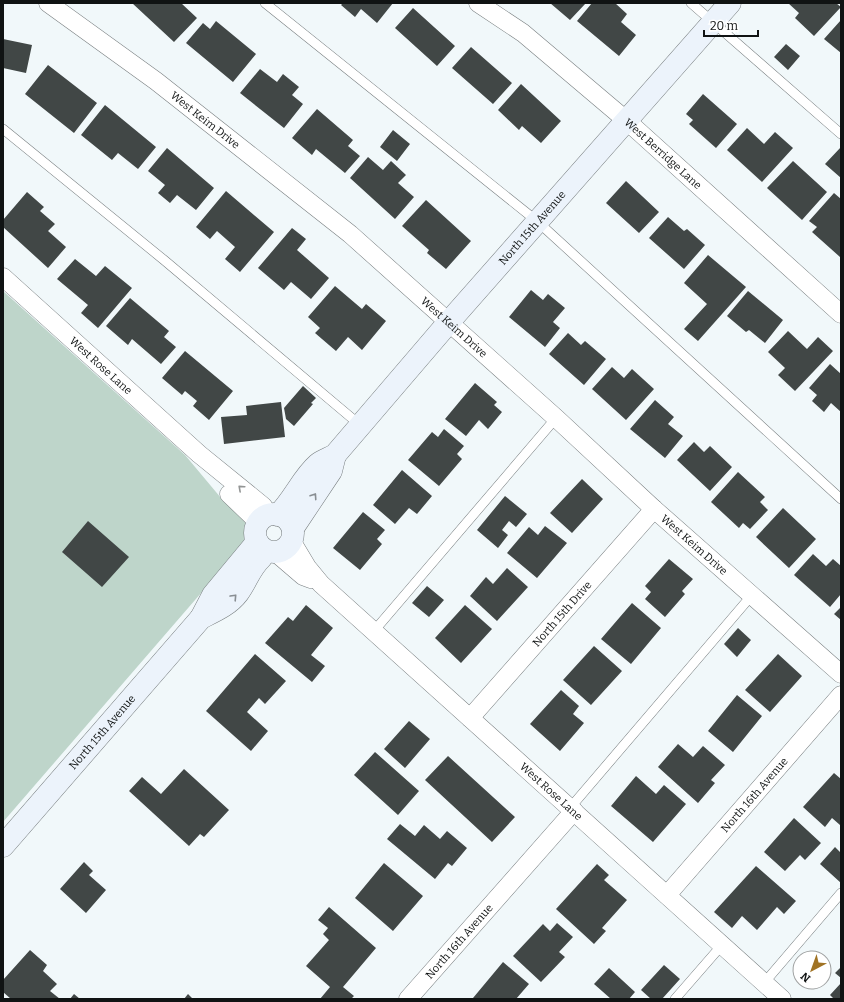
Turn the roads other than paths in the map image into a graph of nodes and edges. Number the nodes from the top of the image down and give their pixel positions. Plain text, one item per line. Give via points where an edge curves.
1 (48, 3) edge
2 (264, 3) edge
3 (478, 3) edge
4 (691, 3) edge
5 (730, 3) edge
6 (713, 23) junction
7 (627, 121) junction
8 (3, 129) edge
9 (841, 134) edge
10 (538, 222) junction
11 (3, 277) edge
12 (841, 314) edge
13 (448, 323) junction
14 (556, 418) junction
15 (360, 425) junction
16 (841, 499) edge
17 (654, 509) junction
18 (274, 534) junction
19 (752, 595) junction
20 (374, 631) junction
21 (841, 674) edge
22 (841, 694) edge
23 (470, 718) junction
24 (572, 810) junction
25 (3, 846) edge
26 (841, 893) edge
27 (667, 895) junction
28 (722, 945) junction
29 (764, 983) junction
30 (408, 999) edge
31 (675, 999) edge
32 (782, 999) edge

1 - 13 street, West Keim Drive via 156,81 350,234
2 - 10 lane
3 - 7 street, West Berridge Lane via 523,33
4 - 6 lane
5 - 6 street, North 15th Avenue
6 - 7 street, North 15th Avenue
6 - 9 lane
7 - 10 street, North 15th Avenue
7 - 12 street, West Berridge Lane
8 - 15 lane
10 - 13 street, North 15th Avenue
10 - 16 lane
11 - 18 street, West Rose Lane via 199,454 263,506
13 - 14 street, West Keim Drive
13 - 15 street, North 15th Avenue
14 - 17 street, West Keim Drive
14 - 20 lane
15 - 18 street, North 15th Avenue via 335,455 331,471
17 - 19 street, West Keim Drive
17 - 23 street, North 15th Drive
18 - 20 street, West Rose Lane via 303,576 321,584
18 - 25 street, North 15th Avenue via 238,592 228,603 201,618
19 - 21 street, West Keim Drive
19 - 24 lane
20 - 23 street, West Rose Lane
22 - 27 street, North 16th Avenue
23 - 24 street, West Rose Lane
24 - 27 street, West Rose Lane
24 - 30 street, North 16th Avenue
26 - 29 lane
27 - 28 street, West Rose Lane
28 - 29 street, West Rose Lane
28 - 31 lane
29 - 32 street, West Rose Lane

